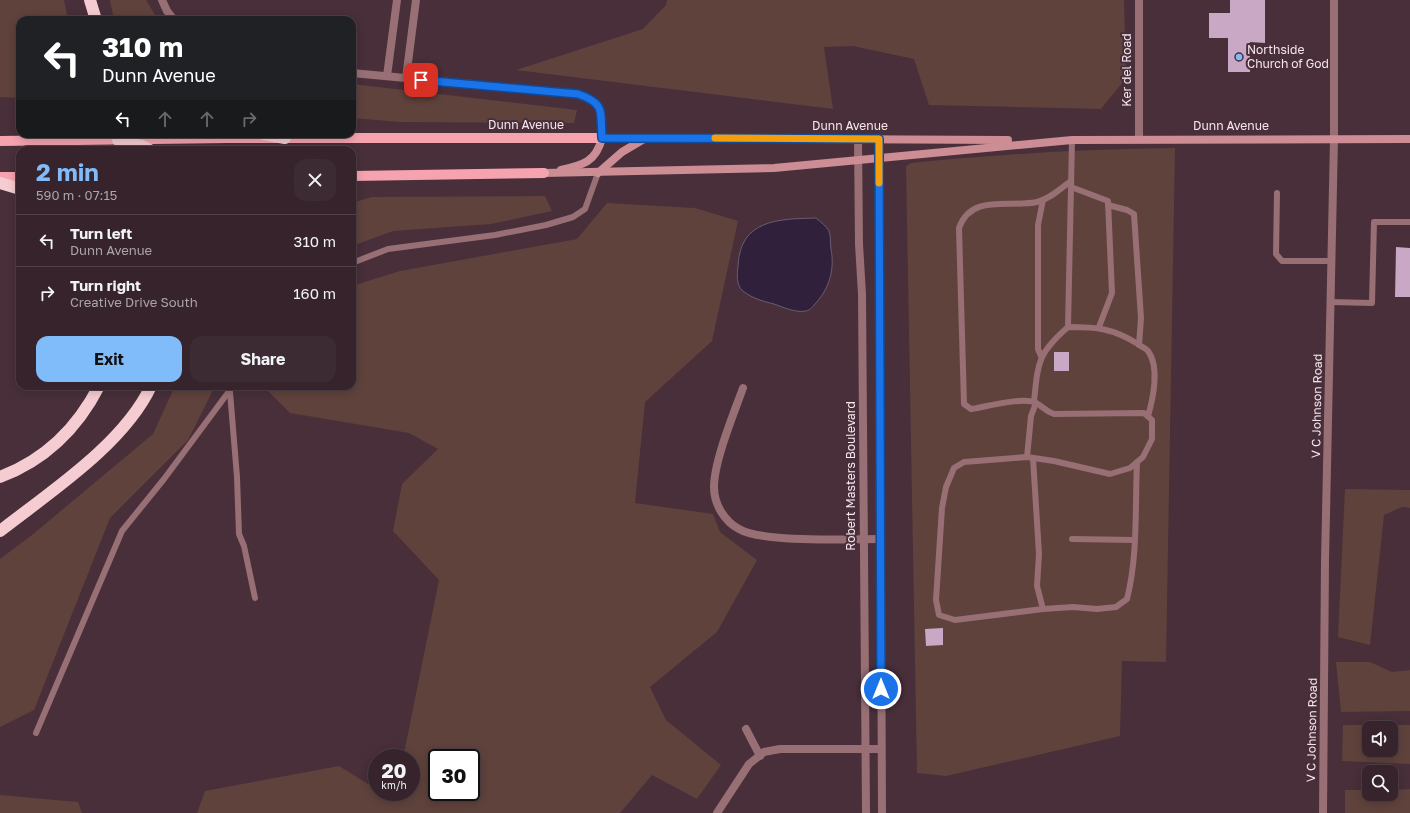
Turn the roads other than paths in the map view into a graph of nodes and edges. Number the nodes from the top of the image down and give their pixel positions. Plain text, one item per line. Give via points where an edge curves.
1 (90, 0) edge
2 (162, 0) edge
3 (397, 0) edge
4 (416, 0) edge
5 (1139, 0) edge
6 (1334, 0) edge
7 (95, 16) edge
8 (172, 16) edge
9 (356, 72) edge
10 (387, 76) junction
11 (406, 78) junction
12 (286, 138) joint
13 (602, 138) junction
14 (644, 138) junction
15 (858, 139) junction
16 (879, 139) junction
17 (1139, 139) junction
18 (1334, 139) junction
19 (1410, 139) edge
20 (118, 140) junction
21 (1072, 140) junction
22 (1052, 141) junction
23 (0, 142) edge
24 (142, 146) edge
25 (879, 157) junction
26 (858, 160) junction
27 (544, 173) junction
28 (598, 173) junction
29 (356, 176) edge
30 (0, 178) edge
31 (16, 178) edge
32 (0, 183) edge
33 (1071, 184) junction
34 (16, 188) edge
35 (1277, 193) dead end
36 (1044, 200) junction
37 (1108, 205) junction
38 (1410, 222) edge
39 (356, 260) edge
40 (1331, 261) junction
41 (1330, 302) junction
42 (1068, 327) junction
43 (1099, 327) junction
44 (1138, 345) junction
45 (1041, 356) junction
46 (743, 388) dead end
47 (97, 390) edge
48 (148, 390) edge
49 (231, 390) edge
50 (232, 390) edge
51 (1035, 402) junction
52 (1148, 416) junction
53 (1030, 458) junction
54 (1137, 462) junction
55 (0, 477) edge
56 (0, 531) edge
57 (864, 539) junction
58 (880, 539) junction
59 (1072, 539) dead end
60 (1134, 540) junction
61 (255, 598) dead end
62 (1043, 609) junction
63 (746, 729) dead end
64 (36, 734) dead end
65 (865, 749) junction
66 (882, 749) junction
67 (760, 756) junction
68 (717, 813) edge
69 (866, 813) edge
70 (882, 813) edge
71 (1323, 813) edge

1 - 7 highway
2 - 8 street
3 - 10 street
4 - 11 street
5 - 17 street, Ker del Road
6 - 18 street, V C Johnson Road
9 - 10 street
10 - 11 street
11 - 13 street via 578,94 599,105
12 - 13 main road, Dunn Avenue
12 - 20 main road, Dunn Avenue
13 - 14 main road, Dunn Avenue
13 - 27 main road via 599,150 592,158 580,165
14 - 15 main road, Dunn Avenue
14 - 28 main road via 622,152
15 - 16 main road, Dunn Avenue
15 - 26 street, Robert Masters Boulevard
16 - 22 main road, Dunn Avenue
16 - 25 street
17 - 18 main road, Dunn Avenue
17 - 21 main road, Dunn Avenue
18 - 19 main road, Dunn Avenue
18 - 40 street, V C Johnson Road
20 - 23 main road, Dunn Avenue
20 - 24 highway
21 - 22 main road, Dunn Avenue
21 - 33 lane
22 - 25 main road, Dunn Avenue
25 - 26 main road, Dunn Avenue
25 - 58 street
26 - 28 main road, Dunn Avenue via 774,168
26 - 57 street, Robert Masters Boulevard
27 - 28 main road, Dunn Avenue
27 - 29 main road, Dunn Avenue
28 - 39 lane via 585,209 573,217 495,235 388,248
30 - 31 main road
32 - 34 highway
33 - 36 lane
33 - 37 lane via 1108,200
33 - 42 lane
35 - 40 lane via 1278,258 1282,261
36 - 45 lane via 1038,225 1038,349
36 - 51 lane via 994,203 980,207 966,214 959,228 964,404 972,409 1026,400
37 - 43 lane via 1112,292
37 - 44 lane via 1134,214 1141,318
38 - 41 lane via 1374,222 1372,303
40 - 41 street, V C Johnson Road
41 - 71 street, V C Johnson Road
42 - 43 lane
42 - 45 lane via 1050,342
43 - 44 lane via 1126,337
44 - 52 lane via 1148,351 1155,370 1154,394
45 - 51 lane
46 - 57 street via 716,469 714,495 726,519 740,530 762,536
47 - 55 highway via 89,406 62,439 37,460
48 - 56 highway via 131,417 106,445
49 - 64 lane via 122,531
50 - 61 lane via 239,534
51 - 52 lane via 1044,411 1054,414 1144,413
51 - 53 lane via 1031,416
52 - 54 lane via 1152,420 1152,439 1143,457
53 - 54 lane via 1110,474 1130,468
53 - 62 lane via 1039,554 1037,586
53 - 62 lane via 964,462 954,468 946,487 942,508 936,600 939,615 956,620
54 - 60 lane
57 - 58 street
57 - 65 street, Robert Masters Boulevard
58 - 66 street
59 - 60 lane
60 - 62 lane via 1131,583 1127,599 1116,607
63 - 67 street
65 - 66 street
65 - 67 street via 780,749 764,752
65 - 69 street, Robert Masters Boulevard
66 - 70 street
67 - 68 street via 749,764

